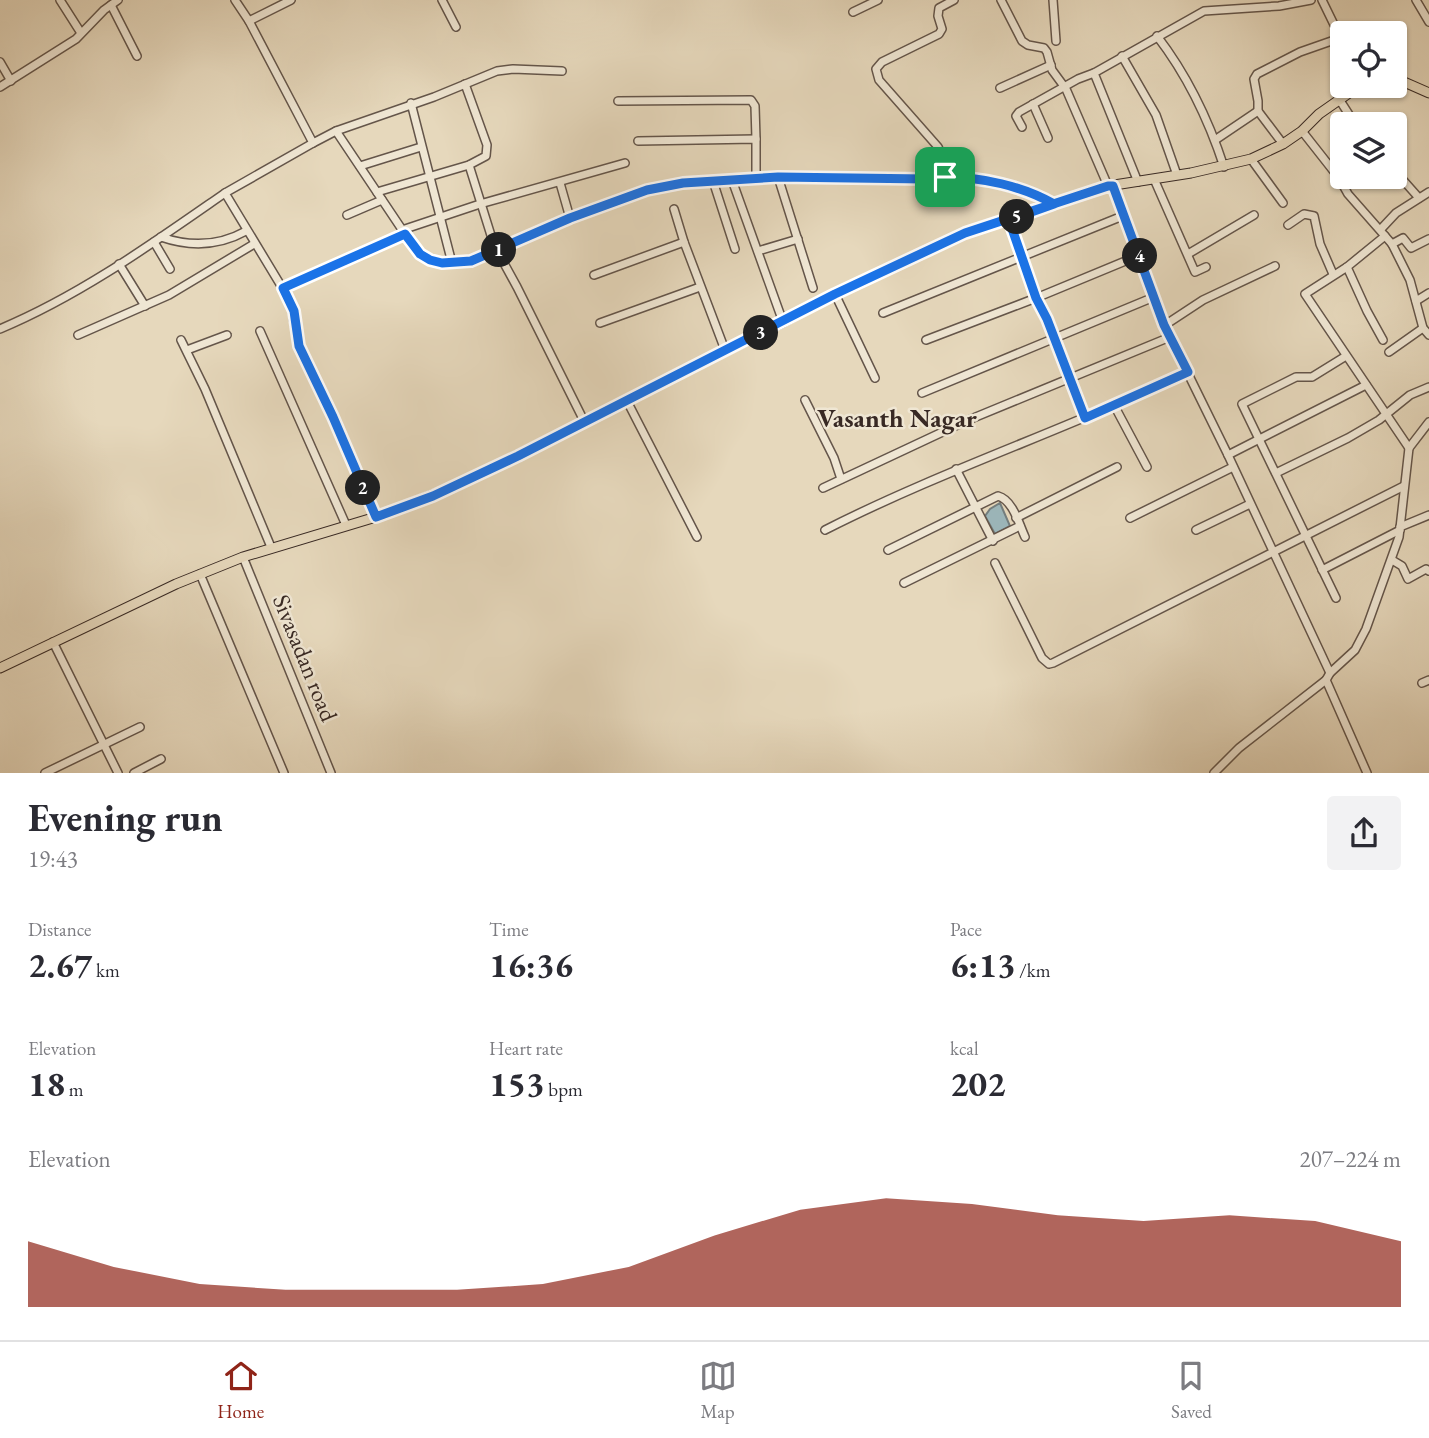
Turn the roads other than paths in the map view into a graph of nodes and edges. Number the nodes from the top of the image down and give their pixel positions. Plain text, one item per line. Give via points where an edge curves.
1 (60, 0) edge
2 (235, 0) edge
3 (291, 0) edge
4 (442, 0) edge
5 (877, 0) edge
6 (954, 0) edge
7 (1001, 0) edge
8 (1053, 0) edge
9 (1311, 0) edge
10 (1322, 0) edge
11 (1416, 0) edge
12 (115, 2) edge
13 (853, 12) dead end
14 (249, 21) junction
15 (1332, 21) edge
16 (1429, 22) edge
17 (456, 27) dead end
18 (81, 33) junction
19 (1157, 36) junction
20 (1056, 41) dead end
21 (1330, 43) edge
22 (137, 56) dead end
23 (1122, 56) junction
24 (0, 62) edge
25 (1051, 65) junction
26 (562, 71) dead end
27 (1094, 73) junction
28 (11, 81) junction
29 (1407, 83) edge
30 (465, 84) junction
31 (0, 87) edge
32 (1063, 87) junction
33 (1000, 88) dead end
34 (1429, 93) edge
35 (1339, 99) joint
36 (618, 101) dead end
37 (411, 103) junction
38 (1033, 104) junction
39 (1258, 111) junction
40 (1347, 112) edge
41 (1022, 127) dead end
42 (336, 131) junction
43 (1302, 131) junction
44 (1048, 138) dead end
45 (756, 139) junction
46 (1215, 139) junction
47 (638, 141) dead end
48 (313, 143) junction
49 (1283, 144) junction
50 (421, 147) junction
51 (1251, 159) junction
52 (625, 163) dead end
53 (469, 165) junction
54 (360, 166) junction
55 (1224, 167) junction
56 (1178, 175) junction
57 (428, 176) junction
58 (778, 177) junction
59 (945, 177) junction
60 (756, 179) junction
61 (1154, 179) junction
62 (732, 180) junction
63 (713, 181) junction
64 (1138, 182) junction
65 (560, 183) junction
66 (1407, 185) edge
67 (1111, 186) junction
68 (225, 192) junction
69 (377, 192) junction
70 (1429, 192) edge
71 (1419, 198) junction
72 (382, 200) junction
73 (1283, 202) dead end
74 (480, 204) junction
75 (1054, 204) junction
76 (674, 209) dead end
77 (347, 215) dead end
78 (1125, 215) junction
79 (1254, 215) dead end
80 (441, 217) junction
81 (570, 218) junction
82 (1009, 220) junction
83 (1288, 225) dead end
84 (246, 231) junction
85 (404, 232) junction
86 (1383, 233) junction
87 (161, 237) junction
88 (798, 239) junction
89 (1429, 239) edge
90 (153, 242) junction
91 (684, 243) junction
92 (254, 244) junction
93 (1392, 244) junction
94 (735, 249) dead end
95 (496, 251) junction
96 (758, 251) junction
97 (1188, 254) junction
98 (1140, 255) junction
99 (1023, 256) junction
100 (452, 263) junction
101 (119, 264) junction
102 (1275, 266) dead end
103 (1206, 267) dead end
104 (1347, 267) junction
105 (170, 269) dead end
106 (1333, 274) junction
107 (594, 275) dead end
108 (700, 287) junction
109 (283, 288) junction
110 (813, 288) dead end
111 (1429, 292) edge
112 (835, 294) junction
113 (1154, 296) junction
114 (1036, 298) junction
115 (1416, 301) junction
116 (145, 306) junction
117 (883, 313) dead end
118 (783, 322) junction
119 (600, 323) dead end
120 (1164, 325) junction
121 (1423, 328) junction
122 (0, 329) edge
123 (260, 331) dead end
124 (78, 335) dead end
125 (227, 335) dead end
126 (1429, 335) edge
127 (1170, 337) junction
128 (1055, 338) junction
129 (181, 340) dead end
130 (926, 340) dead end
131 (1383, 340) dead end
132 (187, 350) junction
133 (725, 350) junction
134 (1389, 352) dead end
135 (1346, 356) junction
136 (1188, 372) junction
137 (875, 378) dead end
138 (1070, 378) junction
139 (1366, 385) junction
140 (1429, 387) edge
141 (922, 393) dead end
142 (804, 400) dead end
143 (627, 401) junction
144 (1114, 405) junction
145 (1386, 415) junction
146 (1085, 418) junction
147 (1429, 422) edge
148 (585, 423) junction
149 (1259, 439) junction
150 (1409, 448) junction
151 (1228, 455) junction
152 (1117, 467) dead end
153 (1147, 467) dead end
154 (1233, 467) junction
155 (956, 469) junction
156 (1276, 472) junction
157 (841, 479) junction
158 (1404, 486) junction
159 (823, 488) dead end
160 (1250, 504) junction
161 (976, 507) junction
162 (1429, 515) edge
163 (376, 517) junction
164 (1130, 518) dead end
165 (1018, 522) junction
166 (346, 526) junction
167 (1400, 529) junction
168 (825, 530) dead end
169 (1196, 530) dead end
170 (1306, 536) junction
171 (697, 537) dead end
172 (1025, 537) dead end
173 (993, 541) junction
174 (271, 547) junction
175 (888, 550) dead end
176 (1273, 553) junction
177 (243, 557) junction
178 (1392, 561) junction
179 (995, 563) dead end
180 (1428, 569) edge
181 (1322, 570) junction
182 (200, 574) junction
183 (904, 583) dead end
184 (1336, 598) dead end
185 (53, 642) junction
186 (0, 668) edge
187 (1328, 676) junction
188 (140, 727) dead end
189 (104, 744) junction
190 (161, 759) dead end
191 (45, 773) edge
192 (118, 773) edge
193 (134, 773) edge
194 (284, 773) edge
195 (331, 773) edge
196 (1214, 773) edge
197 (1367, 773) edge

1 - 18 street
2 - 14 street
3 - 14 street
4 - 17 street
5 - 13 street
6 - 59 street via 939,8 939,34 876,69 879,80 938,147
7 - 25 street via 1018,36 1045,50
8 - 20 street
9 - 19 street via 1210,9
10 - 15 street
11 - 16 street
12 - 18 street
12 - 22 street
14 - 48 street
18 - 28 street
19 - 23 street
19 - 46 street via 1177,62
21 - 39 street via 1300,52 1257,74 1253,84
23 - 27 street
23 - 56 street via 1156,115
24 - 28 street
25 - 32 street
25 - 33 street
26 - 30 street via 498,71
27 - 32 street
27 - 64 street
28 - 31 street
29 - 34 main road
30 - 37 street
30 - 53 street via 487,145 486,156
32 - 38 street
32 - 67 street
35 - 40 street
35 - 43 main road
36 - 45 street via 751,100
37 - 42 street
37 - 50 street
38 - 41 street via 1017,113
38 - 44 street
39 - 46 street
39 - 49 street
42 - 48 street
42 - 54 street
43 - 49 main road
43 - 86 street
45 - 47 street
45 - 60 street
46 - 55 street
48 - 68 street
49 - 51 main road
50 - 54 street
50 - 57 street
51 - 55 main road
51 - 73 street
52 - 65 street
53 - 57 street
53 - 74 street
54 - 69 street
55 - 56 main road
56 - 61 main road
57 - 69 street
57 - 80 street
58 - 59 street
58 - 60 street
58 - 88 street
59 - 75 street via 994,182
60 - 62 street
61 - 64 main road
61 - 97 street
62 - 63 street
62 - 96 street
63 - 81 street via 647,190
63 - 94 street
64 - 67 main road
65 - 74 street
65 - 81 street
66 - 71 street
67 - 75 main road
67 - 78 street
68 - 84 street
68 - 87 street
69 - 72 street
70 - 71 street
71 - 86 street via 1396,213
72 - 77 street
72 - 85 street
74 - 80 street
74 - 95 street
75 - 82 main road
76 - 91 street
78 - 98 street
78 - 99 street
79 - 97 street
80 - 85 street
80 - 100 street
81 - 95 street
82 - 99 street
82 - 112 main road via 965,233
83 - 106 street via 1304,214 1314,216
84 - 87 street via 200,245
84 - 92 street
85 - 100 street via 420,254
85 - 109 street
86 - 93 street
86 - 104 street
87 - 90 street
88 - 96 street
88 - 110 street
89 - 93 street via 1410,248 1403,239
90 - 101 street
90 - 105 street
91 - 107 street
91 - 108 street
92 - 109 street
92 - 116 street
93 - 115 street
95 - 100 street
95 - 148 street
96 - 118 street
97 - 103 street via 1195,272
98 - 113 street
98 - 114 street
99 - 114 street
99 - 117 street
101 - 116 street
101 - 122 street via 41,312
102 - 120 street via 1203,300
104 - 106 street
104 - 131 street
106 - 135 street via 1305,294
108 - 119 street
108 - 133 street
109 - 163 street via 294,311 299,346
111 - 115 street
112 - 118 main road
112 - 137 street
113 - 120 street
113 - 128 street
114 - 128 street
114 - 130 street
115 - 121 street
116 - 124 street
118 - 133 main road
120 - 127 street
121 - 126 street
121 - 134 street
123 - 166 street
125 - 132 street
127 - 136 street
127 - 138 street
128 - 138 street
128 - 141 street
129 - 132 street
132 - 174 street
133 - 143 main road
135 - 139 street
135 - 149 street via 1312,377 1296,377 1242,404
136 - 144 street
136 - 151 street
138 - 146 street
138 - 157 street
139 - 145 street
139 - 149 street
140 - 145 street via 1410,395
142 - 157 street
143 - 148 main road
143 - 171 street
144 - 146 street
144 - 153 street
145 - 150 street
145 - 156 street
146 - 155 street
147 - 150 street
148 - 163 main road via 456,486
149 - 151 street
149 - 156 street
150 - 158 street
151 - 154 street
152 - 165 street
154 - 160 street
154 - 164 street
155 - 161 street
155 - 168 street
156 - 170 street
157 - 159 street
158 - 167 street
158 - 170 street
160 - 169 street
160 - 176 street
161 - 165 street via 1002,497
161 - 173 street
161 - 175 street
162 - 167 street
163 - 166 main road
165 - 172 street
165 - 173 street
166 - 174 main road
167 - 178 street
167 - 181 street
170 - 176 street
170 - 181 street
173 - 183 street
174 - 177 main road
176 - 179 street via 1049,664
176 - 187 street
177 - 182 main road
177 - 195 street, Sivasadan road
178 - 180 street via 1402,566 1408,579
178 - 187 street via 1360,641
181 - 184 street
182 - 185 main road
182 - 194 street
185 - 186 main road
185 - 189 street
187 - 196 street
187 - 197 street
188 - 189 street
189 - 191 street
189 - 192 street
190 - 193 street

